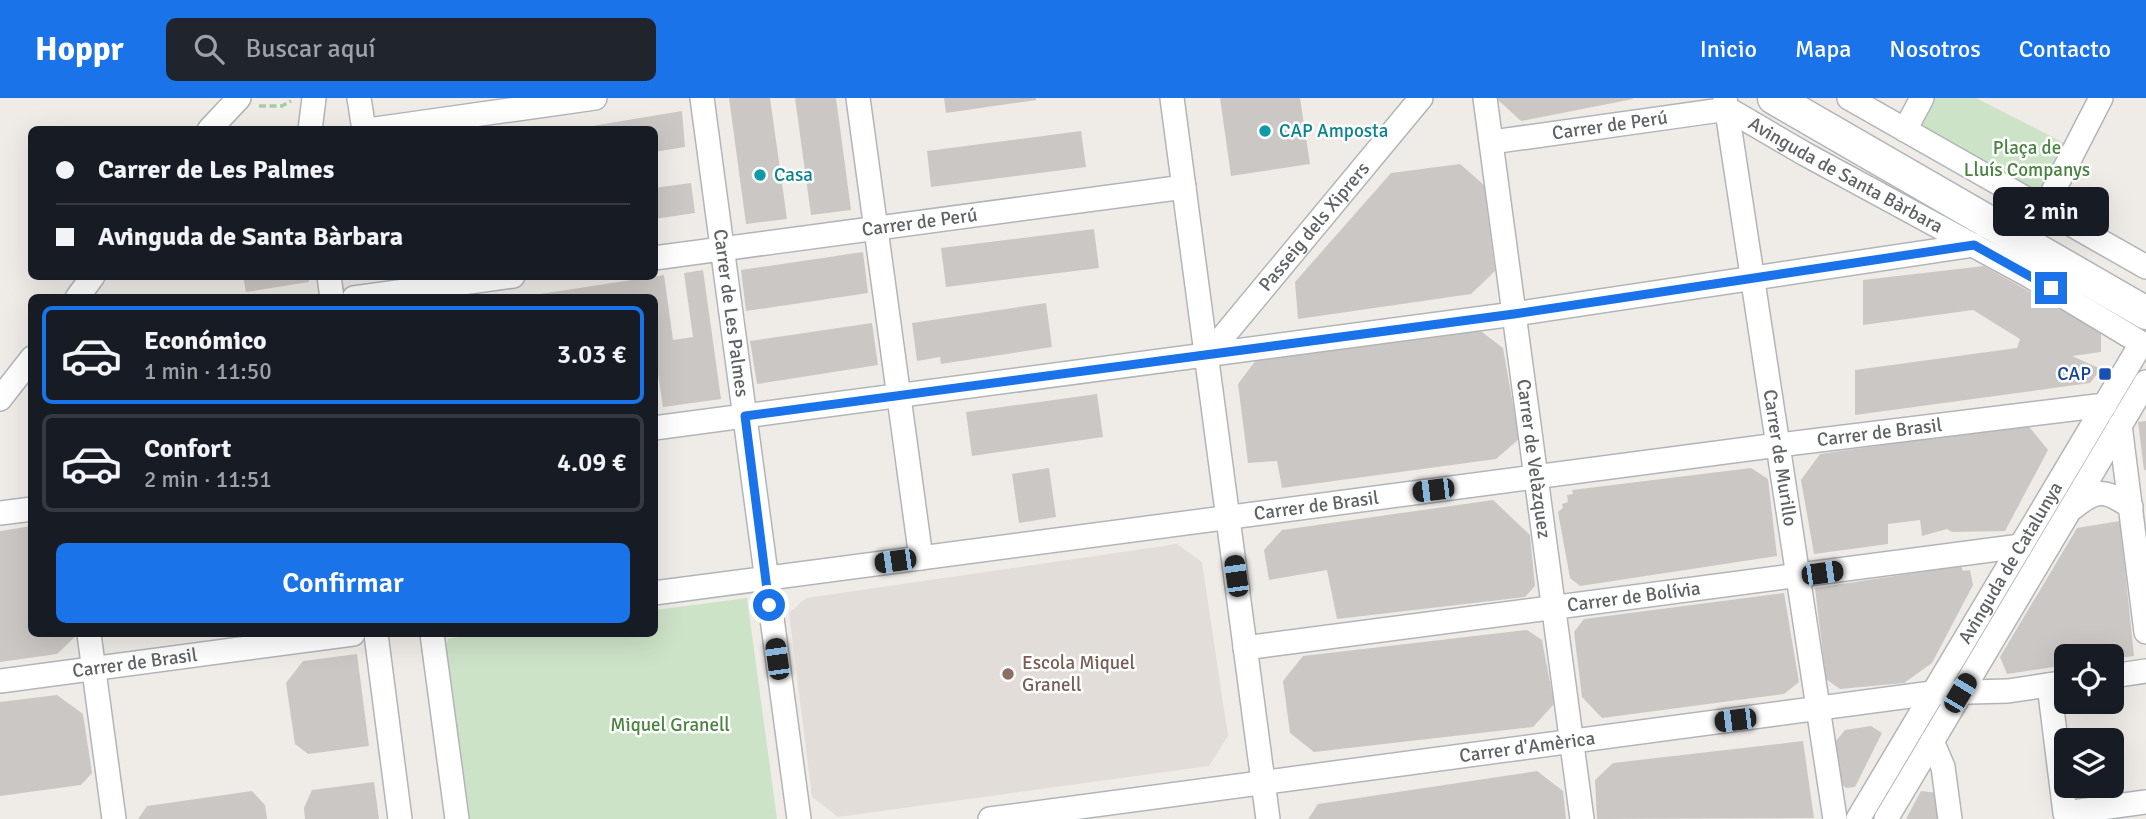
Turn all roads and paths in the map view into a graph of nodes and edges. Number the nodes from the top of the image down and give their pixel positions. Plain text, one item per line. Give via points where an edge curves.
1 (239, 98) edge
2 (314, 98) edge
3 (359, 98) edge
4 (595, 98) edge
5 (702, 98) edge
6 (858, 98) edge
7 (1172, 98) edge
8 (1420, 98) edge
9 (1485, 98) edge
10 (1774, 98) edge
11 (1849, 98) edge
12 (1922, 98) edge
13 (2101, 98) edge
14 (1726, 103) edge
15 (213, 126) edge
16 (310, 126) edge
17 (365, 126) edge
18 (395, 126) edge
19 (1906, 130) junction
20 (1492, 142) junction
21 (1184, 187) junction
22 (2044, 209) junction
23 (876, 228) junction
24 (1974, 245) junction
25 (721, 249) junction
26 (658, 257) edge
27 (2146, 267) edge
28 (1753, 279) junction
29 (474, 280) edge
30 (385, 289) edge
31 (368, 294) edge
32 (2146, 313) edge
33 (1514, 314) junction
34 (2144, 345) edge
35 (1207, 356) junction
36 (28, 363) edge
37 (2146, 382) edge
38 (899, 396) junction
39 (0, 399) edge
40 (2105, 405) junction
41 (745, 416) junction
42 (2120, 425) junction
43 (658, 427) edge
44 (1778, 445) junction
45 (1536, 477) junction
46 (2131, 507) junction
47 (28, 510) edge
48 (2069, 511) junction
49 (0, 513) edge
50 (1228, 517) junction
51 (2021, 546) junction
52 (921, 558) junction
53 (1797, 576) junction
54 (766, 578) junction
55 (658, 592) edge
56 (1554, 608) junction
57 (2146, 632) edge
58 (89, 637) edge
59 (330, 637) edge
60 (376, 637) edge
61 (432, 637) edge
62 (1245, 648) junction
63 (93, 668) junction
64 (2146, 671) edge
65 (2124, 674) edge
66 (0, 681) edge
67 (2054, 685) edge
68 (1932, 693) junction
69 (1960, 693) junction
70 (1817, 709) junction
71 (2060, 714) edge
72 (1932, 741) junction
73 (1572, 742) junction
74 (1263, 783) junction
75 (2146, 802) edge
76 (114, 819) edge
77 (400, 819) edge
78 (457, 819) edge
79 (799, 819) edge
80 (990, 819) edge
81 (1268, 819) edge
82 (1582, 819) edge
83 (1835, 819) edge
84 (1858, 819) edge
85 (1886, 819) edge
86 (1950, 819) edge

1 - 15 street
2 - 16 street
3 - 17 street
4 - 18 street
5 - 25 street, Carrer de Les Palmes
6 - 23 street
7 - 21 street
8 - 35 street, Passeig dels Xiprers
9 - 20 street, Carrer de Velàzquez
10 - 32 street, Avinguda de Santa Bàrbara
11 - 19 street
12 - 19 street
13 - 22 street
14 - 20 street, Carrer de Perú
14 - 24 street, Avinguda de Santa Bàrbara via 1805,154
14 - 28 street, Carrer de Murillo
19 - 22 street
20 - 33 street, Carrer de Velàzquez
21 - 23 street, Carrer de Perú
21 - 35 street
22 - 27 street
23 - 25 street, Carrer de Perú
23 - 38 street
24 - 28 street
24 - 34 street, Avinguda de Santa Bàrbara
25 - 26 street, Carrer de Perú
25 - 41 street, Carrer de Les Palmes
28 - 33 street
28 - 44 street, Carrer de Murillo
29 - 30 street
30 - 31 street
33 - 35 street
33 - 45 street, Carrer de Velàzquez
34 - 40 street, Avinguda de Catalunya
35 - 38 street
35 - 50 street
36 - 39 street
37 - 42 street
38 - 41 street
38 - 52 street
40 - 44 street, Carrer de Brasil
40 - 51 street, Avinguda de Catalunya
41 - 43 street
41 - 54 street, Carrer de Les Palmes
42 - 46 street
42 - 48 street
44 - 45 street, Carrer de Brasil
44 - 53 street, Carrer de Murillo
45 - 50 street, Carrer de Brasil
45 - 56 street, Carrer de Velàzquez
46 - 48 street via 2113,495 2097,493
46 - 57 street
47 - 49 street
48 - 69 street
50 - 52 street, Carrer de Brasil
50 - 62 street
51 - 53 street, Carrer de Bolívia
51 - 68 street, Avinguda de Catalunya
52 - 54 street, Carrer de Brasil
53 - 56 street, Carrer de Bolívia
53 - 70 street, Carrer de Murillo
54 - 55 street, Carrer de Brasil
54 - 79 street, Carrer de Les Palmes
56 - 62 street, Carrer de Bolívia
56 - 73 street, Carrer de Velàzquez
58 - 63 street
59 - 63 street, Carrer de Brasil
60 - 77 street
61 - 78 street
62 - 74 street
63 - 66 street, Carrer de Brasil
63 - 76 street
64 - 65 street
67 - 69 street, Carrer d'Amèrica
68 - 69 street, Carrer d'Amèrica
68 - 70 street, Carrer d'Amèrica
68 - 84 street, Avinguda de Catalunya
69 - 72 street
70 - 73 street, Carrer d'Amèrica
70 - 83 street, Carrer de Murillo
71 - 75 street via 2065,813
72 - 85 street
72 - 86 street via 1943,767
73 - 74 street, Carrer d'Amèrica
73 - 82 street, Carrer de Velàzquez
74 - 80 street, Carrer d'Amèrica
74 - 81 street

